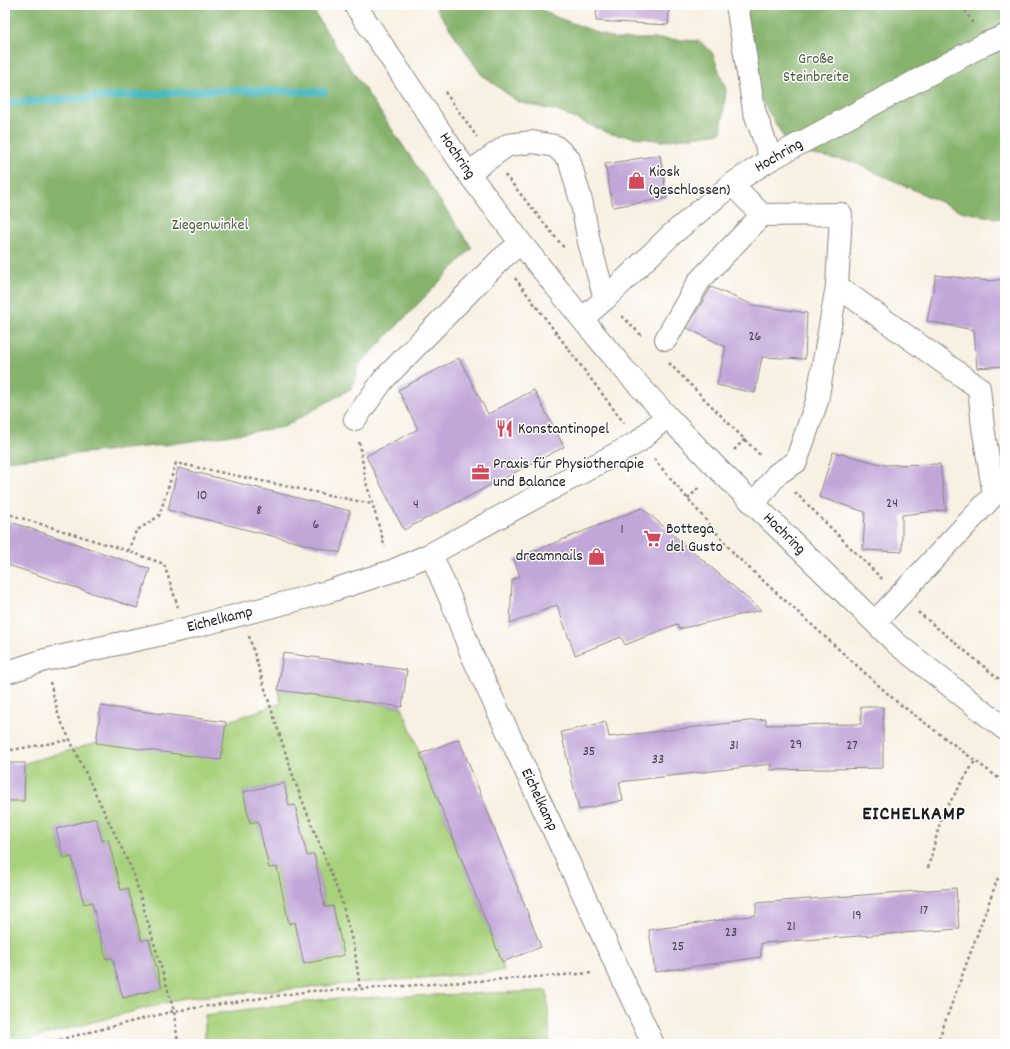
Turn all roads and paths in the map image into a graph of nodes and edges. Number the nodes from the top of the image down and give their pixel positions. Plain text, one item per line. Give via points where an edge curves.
1 (356, 5) edge
2 (737, 5) edge
3 (1005, 36) edge
4 (770, 160) junction
5 (468, 173) junction
6 (732, 184) junction
7 (762, 215) junction
8 (521, 243) junction
9 (837, 286) junction
10 (605, 299) junction
11 (582, 319) junction
12 (666, 339) dead end
13 (667, 416) junction
14 (355, 418) joint
15 (372, 504) junction
16 (754, 504) junction
17 (5, 513) edge
18 (128, 551) junction
19 (431, 554) junction
20 (392, 571) junction
21 (242, 614) junction
22 (875, 622) junction
23 (185, 628) junction
24 (45, 660) junction
25 (5, 673) edge
26 (1005, 729) edge
27 (70, 740) junction
28 (5, 751) edge
29 (975, 761) dead end
30 (928, 868) dead end
31 (999, 875) dead end
32 (620, 972) junction
33 (360, 989) junction
34 (174, 1011) junction
35 (42, 1044) edge
36 (178, 1044) edge
37 (653, 1044) edge
38 (936, 1044) edge

1 - 5 street, Hochring
2 - 4 street via 754,110
3 - 4 street, Hochring via 985,44
4 - 6 street, Hochring
5 - 8 street, Hochring
5 - 10 street via 508,145 532,142 555,146 569,160
6 - 7 street
6 - 10 street, Hochring via 671,234
7 - 9 street via 841,214
7 - 12 street via 698,281
8 - 11 street, Hochring
8 - 14 street via 501,259 384,379
9 - 16 street via 817,400 796,462 778,474
9 - 22 street via 979,388 994,495
10 - 11 street, Hochring
11 - 13 street, Hochring
13 - 16 street, Hochring
13 - 19 street, Eichelkamp via 638,442
14 - 15 path
15 - 18 path via 176,463 159,516 136,531
15 - 20 path
16 - 22 street, Hochring
17 - 18 path
18 - 23 path via 164,564
19 - 20 street, Eichelkamp
19 - 32 street, Eichelkamp via 472,655
20 - 21 street, Eichelkamp via 327,592
21 - 23 street, Eichelkamp
21 - 33 path via 295,782 342,899 355,952
22 - 26 street, Hochring via 897,644
23 - 24 street, Eichelkamp
24 - 25 street, Eichelkamp
24 - 27 path via 59,716
27 - 28 path
27 - 34 path via 133,872
29 - 30 path via 942,816
31 - 38 path
32 - 33 path
32 - 37 street, Eichelkamp
33 - 34 path via 310,991
34 - 35 path
34 - 36 path

